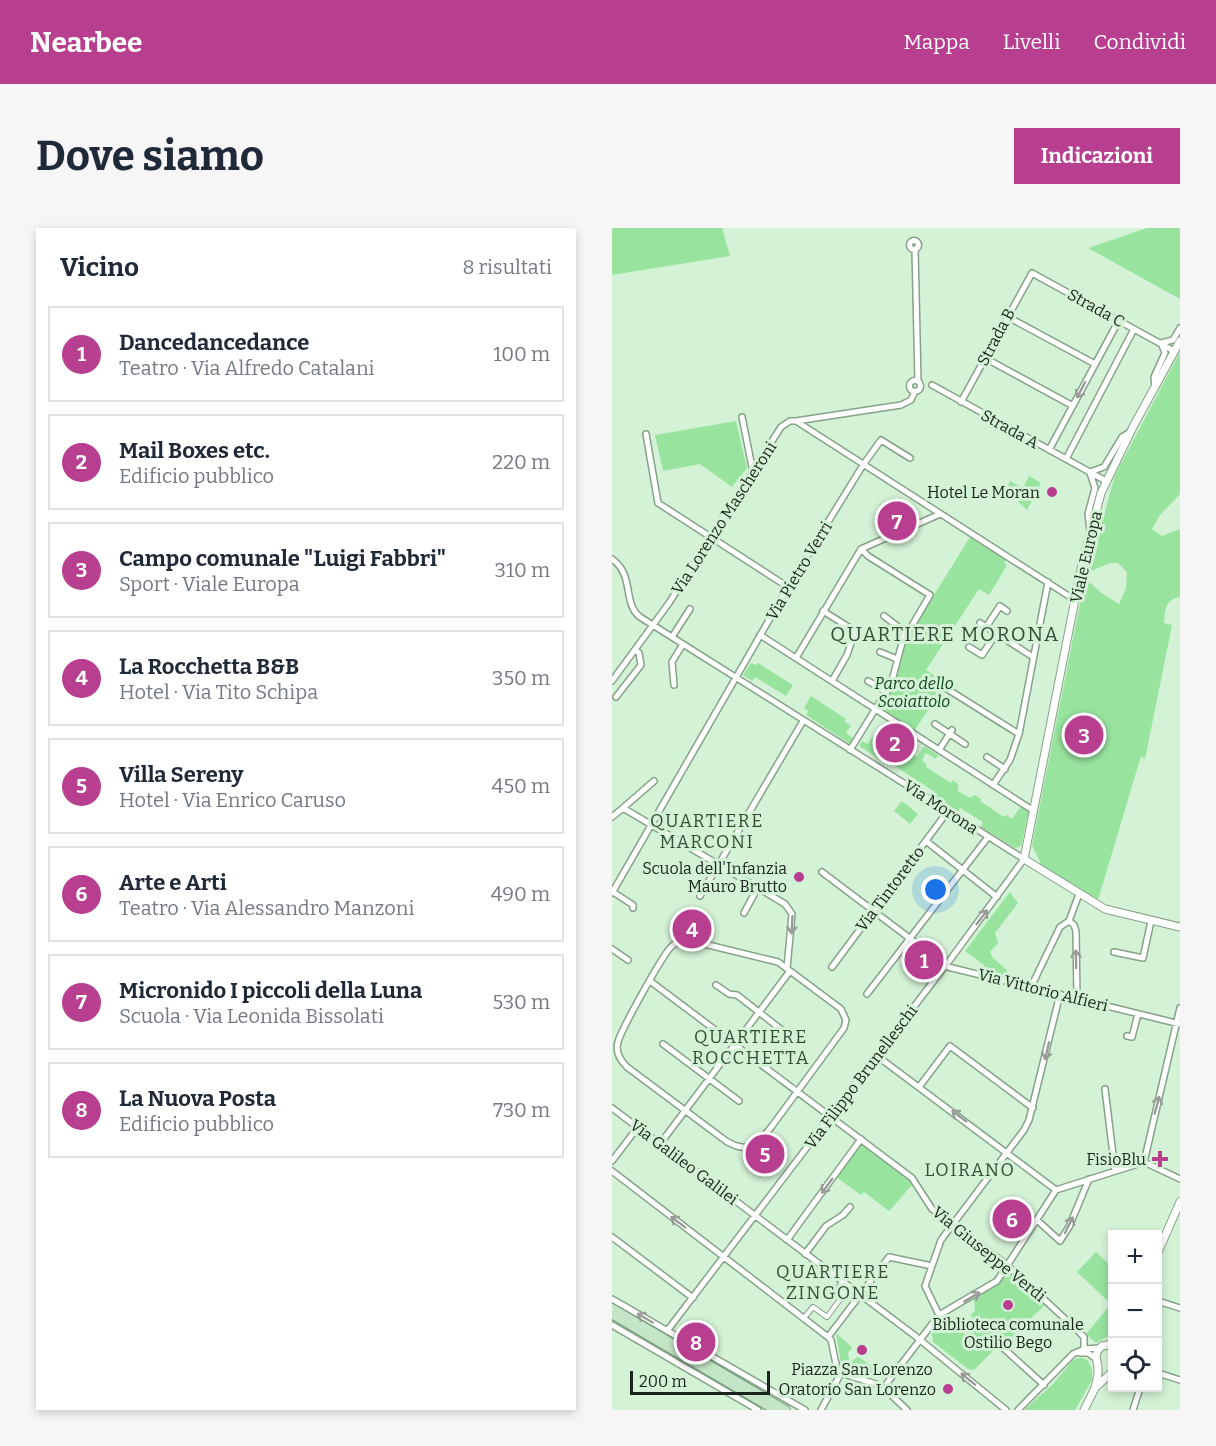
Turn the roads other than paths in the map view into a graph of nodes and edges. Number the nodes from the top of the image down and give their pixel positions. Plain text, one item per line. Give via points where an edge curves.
1 (915, 249) dead end
2 (1032, 273) joint
3 (1008, 317) junction
4 (1119, 320) junction
5 (1134, 328) junction
6 (1180, 328) edge
7 (1161, 343) junction
8 (1177, 347) edge
9 (985, 358) junction
10 (1095, 364) junction
11 (932, 385) dead end
12 (1155, 386) junction
13 (961, 402) junction
14 (1073, 406) junction
15 (742, 417) dead end
16 (798, 423) junction
17 (1130, 432) junction
18 (646, 434) dead end
19 (1049, 450) junction
20 (910, 458) dead end
21 (1065, 459) junction
22 (863, 465) junction
23 (753, 472) junction
24 (1090, 472) junction
25 (1107, 479) junction
26 (940, 514) junction
27 (1090, 533) junction
28 (711, 538) junction
29 (861, 549) junction
30 (612, 559) edge
31 (1048, 582) junction
32 (788, 587) junction
33 (1075, 600) junction
34 (690, 609) dead end
35 (823, 611) junction
36 (1007, 611) dead end
37 (884, 616) dead end
38 (980, 623) dead end
39 (653, 626) junction
40 (986, 627) junction
41 (905, 632) junction
42 (996, 634) junction
43 (760, 635) junction
44 (672, 637) junction
45 (683, 644) junction
46 (969, 647) dead end
47 (635, 650) junction
48 (880, 652) dead end
49 (1033, 657) junction
50 (796, 658) junction
51 (897, 659) junction
52 (736, 678) junction
53 (612, 681) edge
54 (832, 681) junction
55 (868, 681) dead end
56 (674, 686) dead end
57 (944, 687) dead end
58 (887, 692) junction
59 (616, 697) dead end
60 (877, 710) junction
61 (803, 721) junction
62 (935, 724) dead end
63 (951, 732) junction
64 (1019, 734) junction
65 (965, 744) dead end
66 (850, 750) junction
67 (939, 750) junction
68 (987, 757) dead end
69 (1005, 769) junction
70 (654, 781) dead end
71 (993, 785) junction
72 (623, 808) junction
73 (948, 811) junction
74 (1034, 811) junction
75 (612, 817) edge
76 (651, 825) junction
77 (988, 837) junction
78 (926, 841) junction
79 (1024, 859) junction
80 (719, 864) junction
81 (963, 870) junction
82 (822, 872) dead end
83 (758, 887) junction
84 (612, 893) edge
85 (1079, 894) junction
86 (700, 896) dead end
87 (997, 897) junction
88 (633, 908) dead end
89 (873, 911) junction
90 (744, 912) dead end
91 (1069, 921) junction
92 (1151, 921) junction
93 (1180, 927) edge
94 (910, 938) junction
95 (612, 950) edge
96 (1114, 952) dead end
97 (628, 960) dead end
98 (946, 965) junction
99 (832, 968) dead end
100 (789, 970) junction
101 (650, 981) junction
102 (716, 985) dead end
103 (1031, 987) junction
104 (867, 994) dead end
105 (1060, 994) junction
106 (1077, 999) junction
107 (1180, 1008) edge
108 (759, 1012) junction
109 (1138, 1014) junction
110 (1178, 1023) edge
111 (787, 1034) dead end
112 (1127, 1036) dead end
113 (663, 1044) dead end
114 (735, 1044) junction
115 (879, 1058) junction
116 (709, 1078) junction
117 (919, 1087) junction
118 (1105, 1089) dead end
119 (797, 1091) junction
120 (740, 1101) dead end
121 (612, 1108) edge
122 (1033, 1108) junction
123 (685, 1109) junction
124 (832, 1116) junction
125 (638, 1127) junction
126 (861, 1139) junction
127 (660, 1144) junction
128 (1007, 1152) junction
129 (612, 1161) edge
130 (1144, 1162) junction
131 (1115, 1171) junction
132 (612, 1172) edge
133 (1089, 1179) junction
134 (1180, 1179) edge
135 (1056, 1190) junction
136 (1180, 1202) edge
137 (850, 1207) dead end
138 (756, 1216) junction
139 (1037, 1220) junction
140 (951, 1225) junction
141 (612, 1237) edge
142 (787, 1240) junction
143 (1162, 1243) edge
144 (805, 1254) junction
145 (724, 1257) junction
146 (1007, 1265) junction
147 (932, 1266) junction
148 (842, 1282) junction
149 (860, 1295) junction
150 (693, 1298) junction
151 (612, 1299) edge
152 (1162, 1302) edge
153 (612, 1308) edge
154 (1180, 1308) edge
155 (612, 1315) edge
156 (939, 1315) junction
157 (804, 1318) junction
158 (612, 1325) edge
159 (667, 1331) junction
160 (828, 1336) junction
161 (920, 1340) junction
162 (1108, 1345) edge
163 (1001, 1346) dead end
164 (1099, 1348) junction
165 (1084, 1351) junction
166 (1095, 1358) junction
167 (1098, 1367) junction
168 (1108, 1371) edge
169 (841, 1373) junction
170 (1162, 1373) edge
171 (1108, 1376) edge
172 (1180, 1380) edge
173 (887, 1383) junction
174 (879, 1385) junction
175 (1044, 1385) junction
176 (1095, 1388) junction
177 (888, 1392) junction
178 (1139, 1392) edge
179 (758, 1410) edge
180 (775, 1410) edge
181 (786, 1410) edge
182 (805, 1410) edge
183 (821, 1410) edge
184 (907, 1410) edge
185 (1006, 1410) edge
186 (1018, 1410) edge
187 (1084, 1410) edge
188 (1134, 1410) edge

1 - 16 street via 921,387 901,405
2 - 3 street, Strada B
2 - 4 street, Strada C
3 - 9 street, Strada B
3 - 10 street
4 - 5 street, Strada C
4 - 10 street
5 - 7 street, Strada C
5 - 21 street
6 - 7 street via 1173,340
7 - 8 street, Strada C
7 - 12 street via 1165,353 1154,377
8 - 12 main road, Viale Europa
9 - 13 street, Strada B
9 - 14 street
10 -> 14 street
11 - 13 street, Strada A
12 - 17 main road, Viale Europa
13 - 19 street, Strada A
14 - 19 street
15 - 23 street
16 - 22 street
16 - 23 street, Via Lorenzo Mascheroni via 788,422 781,427
17 - 24 street via 1122,437 1104,467
17 - 25 main road, Viale Europa
18 - 28 street via 658,503
19 - 21 street, Strada A
20 - 22 street, Via Pietro Verri via 881,441
21 - 24 street, Strada A
22 - 26 street
22 - 32 street, Via Pietro Verri
23 - 28 street, Via Lorenzo Mascheroni
24 - 25 street, Strada A
24 - 27 street via 1095,488 1087,519
25 - 27 main road, Viale Europa
26 - 29 street
26 - 31 street
27 - 33 main road, Viale Europa
28 - 32 street
28 - 39 street, Via Lorenzo Mascheroni
29 - 35 street
29 - 41 street via 930,596
30 - 39 street, Via Morona via 624,570 633,612
31 - 33 street
31 - 49 street
32 - 43 street, Via Pietro Verri
33 - 74 main road, Viale Europa
34 - 44 street
35 - 50 street
35 - 54 street via 855,631
36 - 40 street via 1000,606
37 - 41 street
38 - 40 street
39 - 44 street, Via Morona
39 - 47 street, Via Lorenzo Mascheroni
40 - 42 street
41 - 51 street
42 - 46 street via 982,655
42 - 49 street
43 - 50 street
43 - 52 street, Via Pietro Verri
44 - 45 street, Via Morona
45 - 52 street, Via Morona
45 - 56 street via 672,662
47 - 53 street, Via Lorenzo Mascheroni
47 - 59 street via 641,665
48 - 51 street
49 - 64 street
50 - 54 street
51 - 58 street
52 - 61 street, Via Morona
52 - 76 street, Via Pietro Verri
54 - 60 street
55 - 58 street
57 - 64 street
58 - 60 street
60 - 66 street
60 - 67 street
61 - 66 street, Via Morona
61 - 80 street
62 - 63 street
63 - 65 street
63 - 67 street
64 - 69 street
66 - 73 street, Via Morona
67 - 71 street
68 - 69 street
69 - 71 street
70 - 72 street
71 - 74 street
72 - 75 street
72 - 76 street
73 - 77 street, Via Morona
73 - 78 street, Via Tintoretto
74 - 79 main road, Viale Europa
76 - 80 street
76 - 84 street, Via Pietro Verri
77 - 79 street, Via Morona
77 - 81 street
78 - 81 street
78 - 89 street, Via Tintoretto
79 - 85 main road, Via Morona
79 - 87 street, Via Filippo Brunelleschi
80 - 83 street
80 - 86 street
81 - 87 street
81 - 94 street
82 - 89 street
83 - 90 street
83 -> 100 street via 785,904 792,914
84 - 88 street
85 - 91 street
85 - 92 main road, Via Morona via 1105,909
98 -> 87 street, Via Filippo Brunelleschi
89 - 94 street
89 - 99 street, Via Tintoretto
91 - 103 street via 1060,927
106 -> 91 street via 1076,931
92 - 93 main road, Via Morona
92 - 96 street via 1143,958
94 - 98 street
94 - 104 street
95 - 97 street
98 - 103 street, Via Vittorio Alfieri
98 - 115 street, Via Filippo Brunelleschi
100 - 101 street via 778,962 681,940 669,949
100 - 108 street
100 - 119 street via 841,1010 846,1020
101 - 114 street, Via Giuseppe Verdi
101 - 123 street via 618,1041 618,1055 627,1067
102 - 108 street
103 - 105 street, Via Vittorio Alfieri
105 - 106 street, Via Vittorio Alfieri
105 -> 122 street
106 - 109 street, Via Vittorio Alfieri
107 - 110 street
108 - 111 street
108 - 114 street
109 - 110 street, Via Vittorio Alfieri
109 - 112 street via 1132,1037
130 -> 110 street
113 - 116 street
114 - 116 street
114 - 119 street, Via Giuseppe Verdi
115 - 117 street
115 - 124 street, Via Filippo Brunelleschi
116 - 120 street
116 - 123 street
117 - 122 street via 950,1046
128 -> 117 street
118 - 131 street
119 - 123 street via 762,1139 746,1149 736,1148
119 - 124 street, Via Giuseppe Verdi
121 - 125 street, Via Galileo Galilei
122 - 128 street via 1024,1130
123 - 127 street
124 - 126 street, Via Giuseppe Verdi
124 - 138 street, Via Filippo Brunelleschi
125 - 127 street, Via Galileo Galilei
125 - 129 street
126 - 140 street, Via Giuseppe Verdi via 912,1178 932,1209
126 -> 142 street
127 - 138 street, Via Galileo Galilei
128 - 135 street
128 - 140 street
130 - 131 street
130 - 134 street
131 - 133 street
145 -> 132 street
133 - 135 street
139 -> 133 street via 1060,1241
135 - 139 street
136 - 143 main road
137 - 144 street via 826,1226
138 - 142 street, Via Galileo Galilei
138 - 145 street, Via Filippo Brunelleschi
139 - 146 street
140 - 146 street, Via Giuseppe Verdi
140 - 147 street
141 - 150 street
142 - 144 street, Via Galileo Galilei
144 - 148 street, Via Galileo Galilei
145 - 150 street, Via Filippo Brunelleschi
145 - 157 street
156 -> 146 street via 997,1281
146 - 165 street, Via Giuseppe Verdi via 1077,1329 1084,1337
147 - 149 street via 889,1257
147 - 156 street via 924,1286
148 - 149 street, Via Galileo Galilei
148 - 157 street via 838,1288 844,1294 827,1317 813,1307
149 - 160 street
149 - 161 street, Via Galileo Galilei
150 - 159 street, Via Filippo Brunelleschi
159 -> 151 street
152 - 154 street
153 - 181 main road
155 - 180 main road
156 - 161 street
157 - 160 street
158 - 179 street
159 - 182 street
160 - 169 street
161 - 173 street
185 -> 161 street, Via Galileo Galilei
162 - 164 main road
163 - 175 street
164 - 165 street
164 - 166 main road
165 - 166 street
165 - 175 street via 1073,1354
166 - 167 main road
167 - 168 main road
167 - 176 main road
169 - 174 street
169 - 183 street
170 - 172 street
171 - 176 main road
173 - 174 street
173 - 177 street
174 - 177 street via 881,1392
175 - 186 street
176 - 187 main road
177 - 184 street
178 - 188 street

